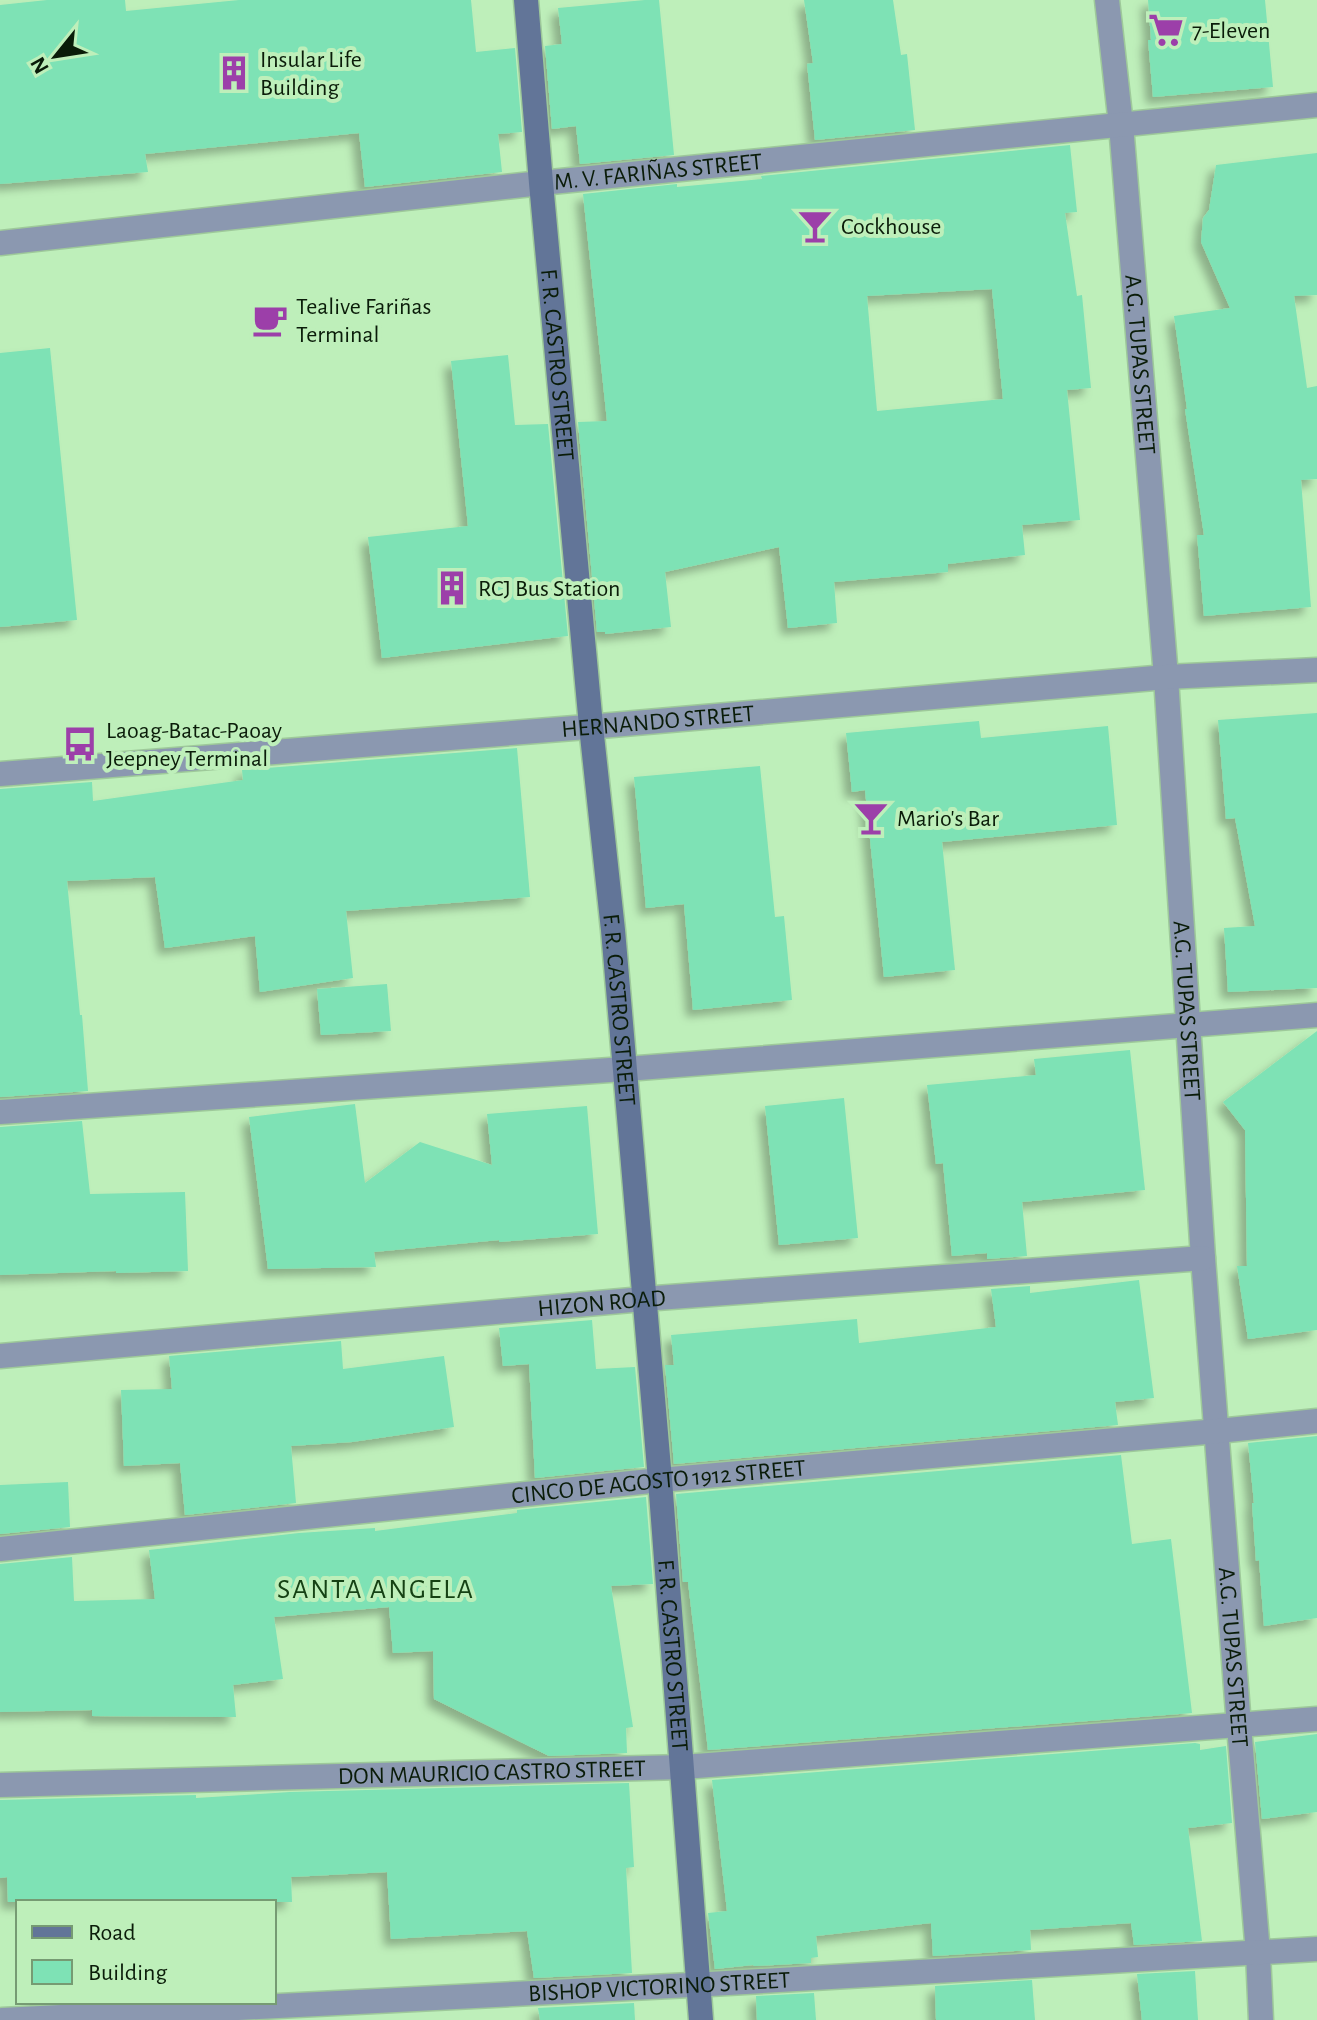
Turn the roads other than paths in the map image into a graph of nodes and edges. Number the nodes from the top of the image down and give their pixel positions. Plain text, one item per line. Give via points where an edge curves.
1 (526, 0) edge
2 (1107, 0) edge
3 (1317, 105) edge
4 (1121, 125) junction
5 (541, 183) junction
6 (0, 243) edge
7 (1317, 670) edge
8 (1166, 677) junction
9 (591, 726) junction
10 (0, 774) edge
11 (1317, 1015) edge
12 (1188, 1026) junction
13 (625, 1069) junction
14 (0, 1112) edge
15 (1203, 1258) junction
16 (643, 1299) junction
17 (0, 1356) edge
18 (1317, 1421) edge
19 (1218, 1431) junction
20 (660, 1480) junction
21 (0, 1549) edge
22 (1317, 1719) edge
23 (1239, 1726) junction
24 (683, 1767) junction
25 (0, 1785) edge
26 (1317, 1949) edge
27 (1258, 1953) junction
28 (698, 1985) junction
29 (2, 2020) edge
30 (701, 2020) edge
31 (1261, 2020) edge

1 - 5 main road, F. R. CASTRO STREET
2 - 4 street, A.G. TUPAS STREET
3 - 4 street, M. V. FARIÑAS STREET
4 - 5 street, M. V. FARIÑAS STREET
4 - 8 street, A.G. TUPAS STREET
5 - 6 street, M. V. FARIÑAS STREET
5 - 9 main road, F. R. CASTRO STREET
7 - 8 street, HERNANDO STREET
8 - 9 street, HERNANDO STREET
8 - 12 street, A.G. TUPAS STREET
9 - 10 street, HERNANDO STREET
9 - 13 main road, F. R. CASTRO STREET
11 - 12 street
12 - 13 street
12 - 15 street, A.G. TUPAS STREET
13 - 14 street
13 - 16 main road, F. R. CASTRO STREET
15 - 16 street, HIZON ROAD
15 - 19 street, A.G. TUPAS STREET
16 - 17 street, HIZON ROAD
16 - 20 main road, F. R. CASTRO STREET
18 - 19 street, CINCO DE AGOSTO 1912 STREET
19 - 20 street, CINCO DE AGOSTO 1912 STREET
19 - 23 street, A.G. TUPAS STREET
20 - 21 street, CINCO DE AGOSTO 1912 STREET
20 - 24 main road, F. R. CASTRO STREET
22 - 23 street, DON MAURICIO CASTRO STREET
23 - 24 street, DON MAURICIO CASTRO STREET
23 - 27 street, A.G. TUPAS STREET
24 - 25 street, DON MAURICIO CASTRO STREET
24 - 28 main road, F. R. CASTRO STREET
26 - 27 street, BISHOP VICTORINO STREET
27 - 28 street, BISHOP VICTORINO STREET
27 - 31 street, A.G. TUPAS STREET
28 - 29 street, BISHOP VICTORINO STREET
28 - 30 main road, F. R. CASTRO STREET

